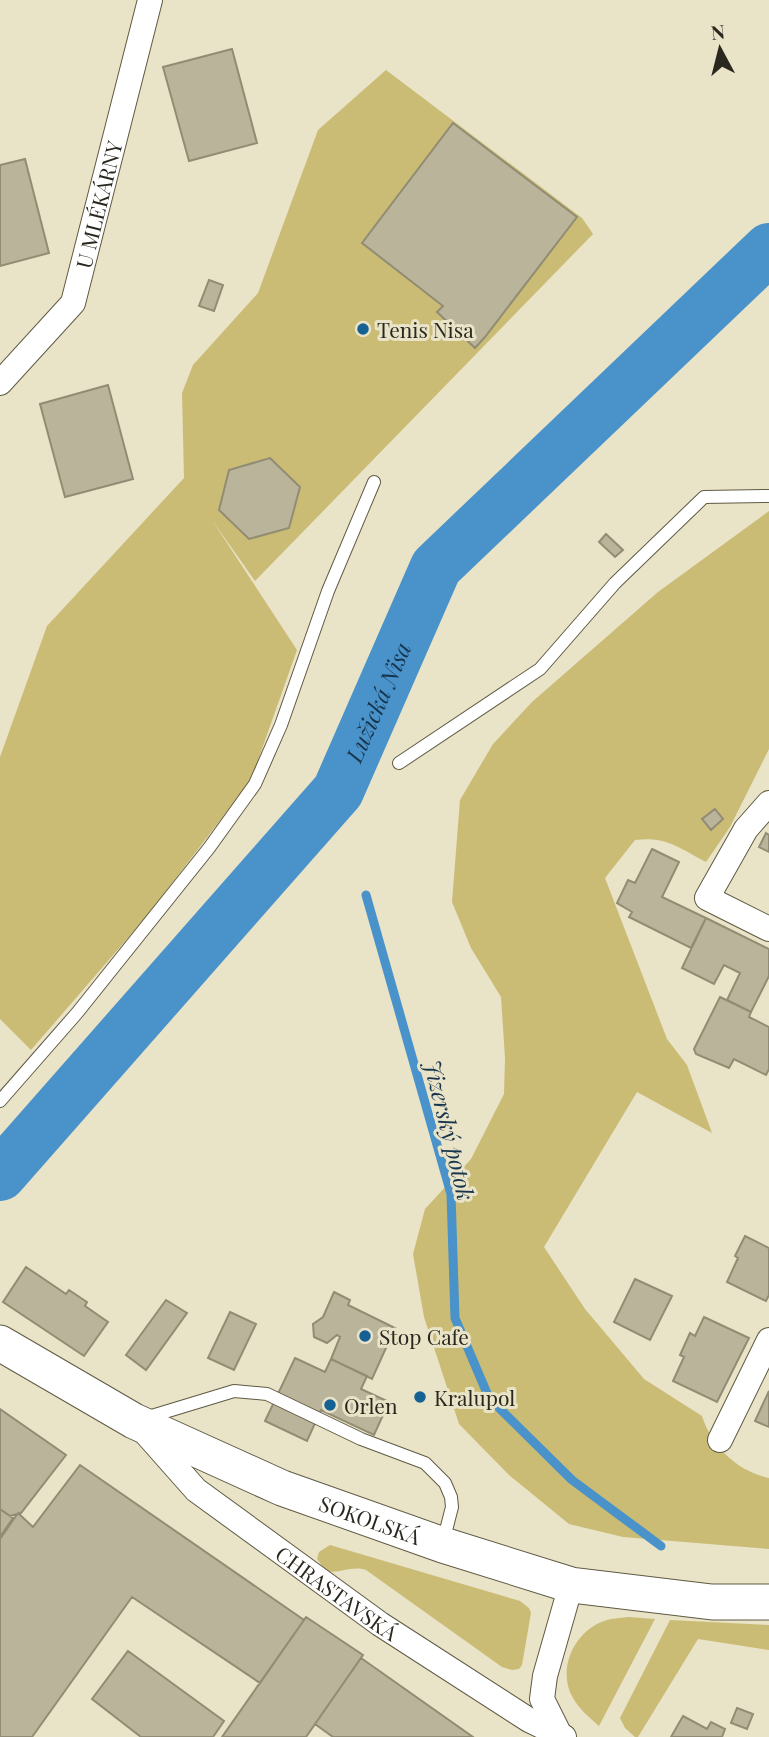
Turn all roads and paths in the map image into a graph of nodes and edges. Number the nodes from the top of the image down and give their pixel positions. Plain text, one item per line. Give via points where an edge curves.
1 (150, 0) edge
2 (0, 383) edge
3 (374, 482) dead end
4 (769, 496) edge
5 (399, 763) dead end
6 (769, 803) edge
7 (769, 929) edge
8 (0, 1101) edge
9 (769, 1340) edge
10 (0, 1343) edge
11 (134, 1421) junction
12 (720, 1440) dead end
13 (443, 1545) junction
14 (571, 1586) junction
15 (769, 1602) edge
16 (562, 1736) edge

1 - 2 street, U MLÉKÁRNY via 73,303
3 - 8 lane via 254,784 176,890
4 - 5 lane via 704,497 615,583 540,669
6 - 7 street via 746,830 706,898
9 - 12 street
10 - 11 main road, SOKOLSKÁ
11 - 13 main road, SOKOLSKÁ via 282,1488
11 - 13 lane via 234,1391 267,1394 425,1464 452,1497
11 - 16 street, CHRASTAVSKÁ via 196,1490 380,1624 529,1720
13 - 14 main road, SOKOLSKÁ
14 - 15 main road, SOKOLSKÁ via 712,1602
14 - 16 street, CHRASTAVSKÁ via 542,1699

